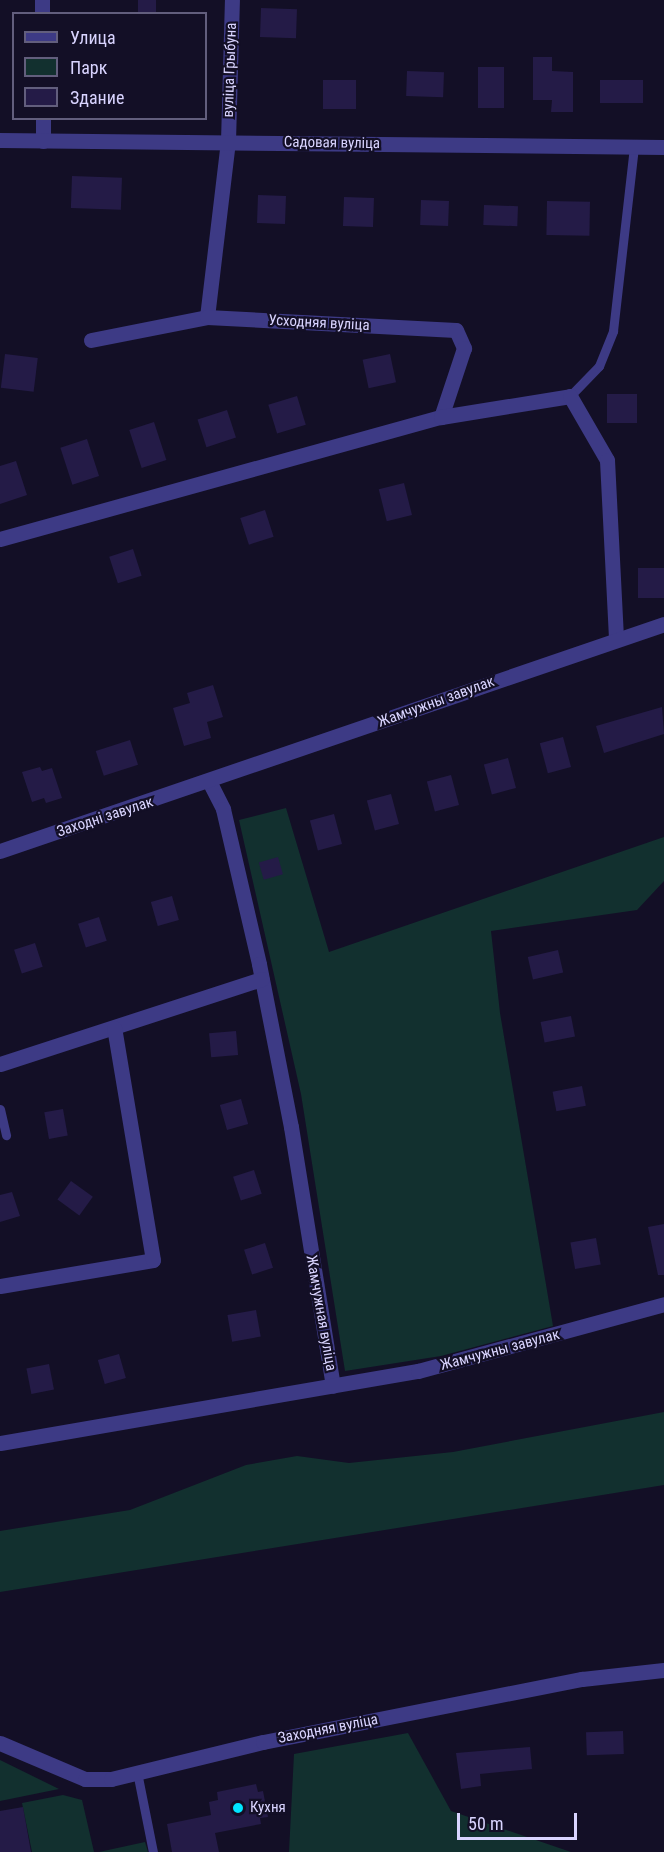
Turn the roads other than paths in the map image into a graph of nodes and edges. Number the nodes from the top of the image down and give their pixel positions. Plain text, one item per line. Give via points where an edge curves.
1 (232, 0) edge
2 (43, 120) edge
3 (0, 140) edge
4 (43, 141) junction
5 (228, 141) junction
6 (634, 146) junction
7 (664, 147) edge
8 (207, 317) junction
9 (91, 340) dead end
10 (570, 396) junction
11 (441, 417) junction
12 (0, 539) edge
13 (664, 624) edge
14 (616, 638) junction
15 (210, 783) junction
16 (0, 851) edge
17 (262, 979) junction
18 (114, 1028) junction
19 (0, 1064) edge
20 (0, 1109) edge
21 (6, 1135) dead end
22 (0, 1286) edge
23 (664, 1304) edge
24 (333, 1386) junction
25 (0, 1443) edge
26 (664, 1670) edge
27 (0, 1743) edge
28 (137, 1772) junction
29 (153, 1852) edge

1 - 5 street, вуліца Грыбуна
2 - 4 street
3 - 4 street, Садовая вуліца
4 - 5 street, Садовая вуліца
5 - 6 street, Садовая вуліца
5 - 8 street, вуліца Грыбуна
6 - 7 street, Садовая вуліца
6 - 10 lane via 613,331 599,366
8 - 9 street, Усходняя вуліца
8 - 11 street, Усходняя вуліца via 456,330 464,348
10 - 11 street
10 - 14 street via 607,460
11 - 12 street
13 - 14 street, Жамчужны завулак
14 - 15 street, Жамчужны завулак
15 - 16 street, Заходні завулак
15 - 17 street, Жамчужная вуліца via 223,809
17 - 18 street
17 - 24 street, Жамчужная вуліца
18 - 19 street
18 - 22 street via 153,1260
20 - 21 lane
23 - 24 street, Жамчужны завулак via 418,1371
24 - 25 street, Жамчужная вуліца
26 - 28 street, Заходняя вуліца via 571,1681 263,1742
27 - 28 street, Заходняя вуліца via 85,1779 111,1779
28 - 29 lane

